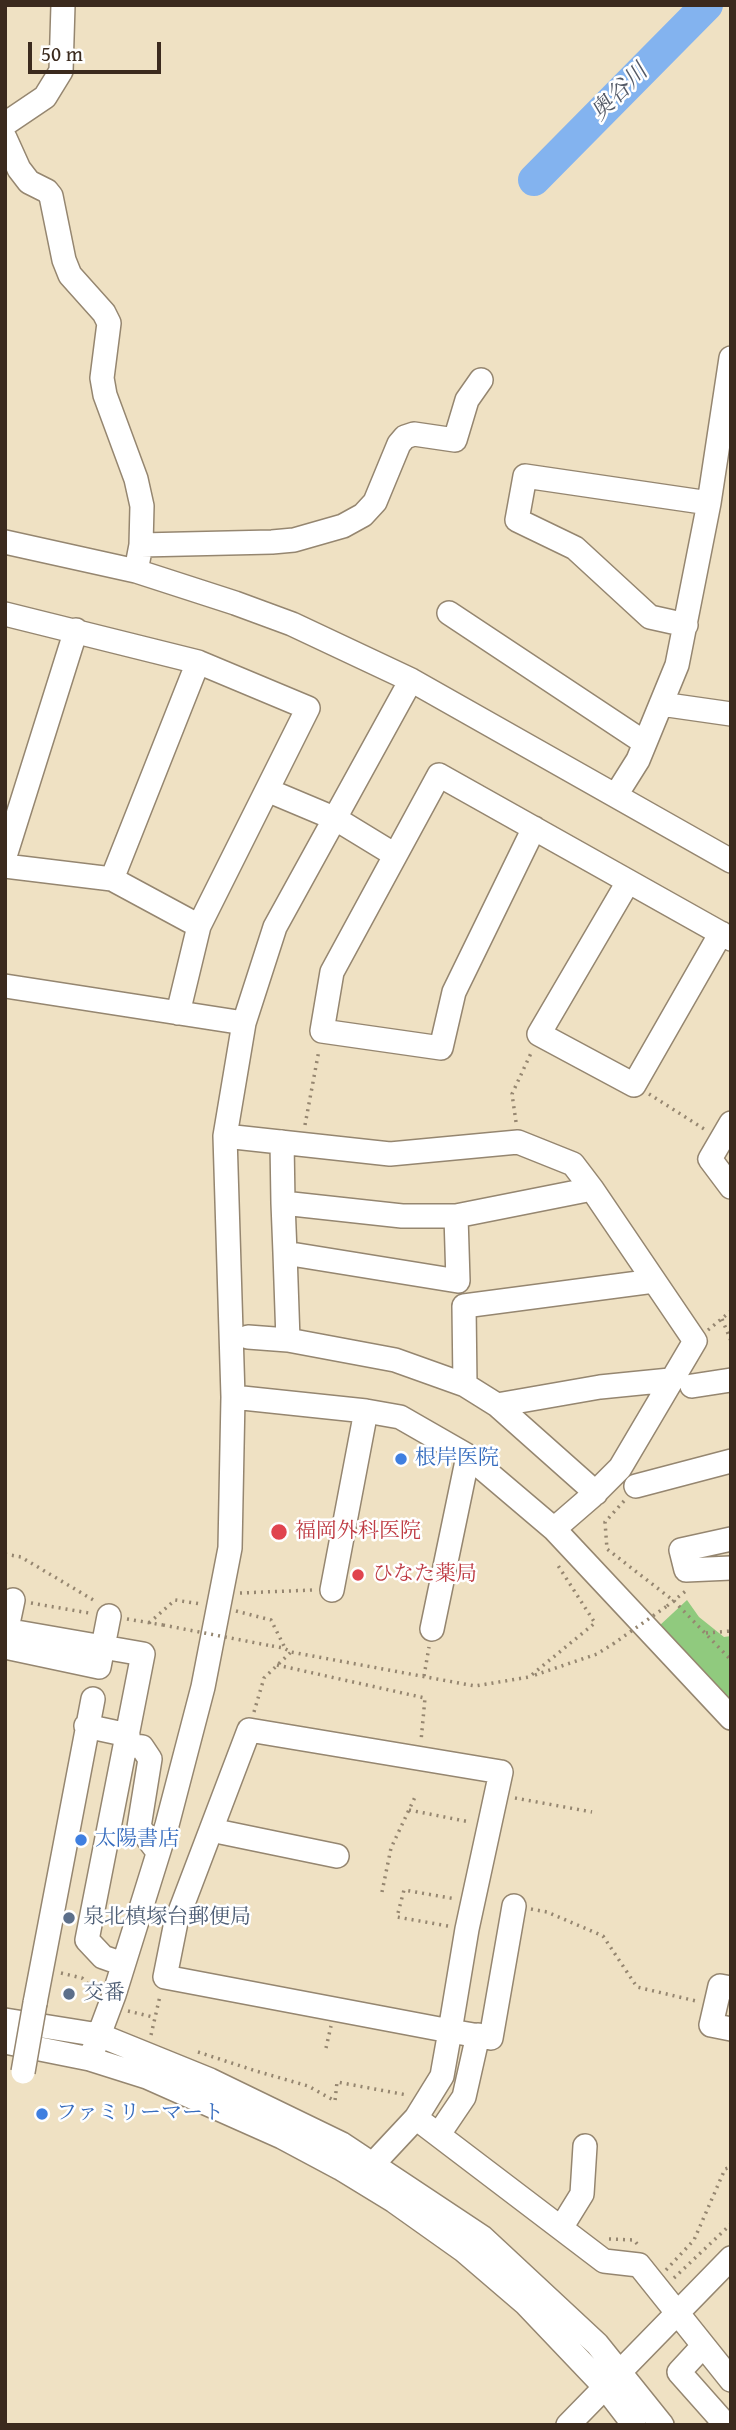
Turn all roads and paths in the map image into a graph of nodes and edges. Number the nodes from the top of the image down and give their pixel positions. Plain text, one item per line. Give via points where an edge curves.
1 (63, 5) edge
2 (5, 124) edge
3 (5, 138) edge
4 (731, 358) edge
5 (481, 380) dead end
6 (709, 503) junction
7 (5, 542) edge
8 (141, 545) junction
9 (136, 571) junction
10 (449, 613) dead end
11 (5, 614) edge
12 (686, 625) junction
13 (76, 630) junction
14 (198, 662) junction
15 (411, 680) junction
16 (661, 704) junction
17 (731, 714) edge
18 (645, 743) junction
19 (267, 790) junction
20 (616, 795) junction
21 (336, 819) junction
22 (534, 828) junction
23 (395, 855) junction
24 (5, 856) edge
25 (731, 861) edge
26 (5, 866) edge
27 (112, 879) junction
28 (628, 882) junction
29 (199, 926) junction
30 (726, 936) edge
31 (5, 986) edge
32 (178, 1013) junction
33 (244, 1023) junction
34 (322, 1031) junction
35 (539, 1034) junction
36 (634, 1085) junction
37 (726, 1131) edge
38 (225, 1136) junction
39 (518, 1142) junction
40 (292, 1143) junction
41 (731, 1186) edge
42 (592, 1189) junction
43 (284, 1203) junction
44 (456, 1216) junction
45 (285, 1253) junction
46 (458, 1281) junction
47 (654, 1281) junction
48 (464, 1306) junction
49 (722, 1319) dead end
50 (248, 1337) dead end
51 (288, 1340) junction
52 (731, 1341) edge
53 (731, 1380) edge
54 (681, 1383) junction
55 (465, 1385) junction
56 (233, 1397) junction
57 (497, 1405) junction
58 (366, 1411) junction
59 (468, 1456) junction
60 (731, 1461) edge
61 (636, 1486) dead end
62 (596, 1493) junction
63 (554, 1529) junction
64 (731, 1539) edge
65 (5, 1554) edge
66 (555, 1560) dead end
67 (731, 1568) edge
68 (332, 1590) joint
69 (13, 1600) joint
70 (219, 1600) junction
71 (667, 1606) dead end
72 (107, 1615) junction
73 (149, 1623) junction
74 (432, 1629) joint
75 (731, 1631) edge
76 (706, 1633) dead end
77 (6, 1637) edge
78 (103, 1647) junction
79 (285, 1648) junction
80 (291, 1652) junction
81 (277, 1665) junction
82 (424, 1676) junction
83 (529, 1677) junction
84 (93, 1699) dead end
85 (731, 1718) edge
86 (86, 1726) junction
87 (249, 1730) junction
88 (127, 1740) junction
89 (419, 1760) junction
90 (496, 1795) junction
91 (415, 1797) dead end
92 (408, 1810) junction
93 (592, 1812) dead end
94 (475, 1823) dead end
95 (211, 1830) junction
96 (158, 1852) junction
97 (337, 1856) dead end
98 (382, 1892) dead end
99 (473, 1902) junction
100 (514, 1906) joint
101 (467, 1929) junction
102 (54, 1953) junction
103 (123, 1964) junction
104 (165, 1977) junction
105 (731, 1988) edge
106 (110, 2006) junction
107 (715, 2006) junction
108 (153, 2017) junction
109 (5, 2020) edge
110 (731, 2029) edge
111 (450, 2031) junction
112 (99, 2035) junction
113 (478, 2035) junction
114 (163, 2040) dead end
115 (5, 2042) edge
116 (189, 2049) dead end
117 (90, 2059) junction
118 (23, 2072) dead end
119 (422, 2108) junction
120 (439, 2134) junction
121 (585, 2146) dead end
122 (373, 2164) junction
123 (731, 2167) edge
124 (731, 2224) edge
125 (561, 2228) junction
126 (597, 2238) dead end
127 (641, 2249) dead end
128 (731, 2258) edge
129 (660, 2284) junction
130 (676, 2313) junction
131 (703, 2346) junction
132 (611, 2379) junction
133 (731, 2380) edge
134 (568, 2425) edge
135 (634, 2425) edge
136 (662, 2425) edge
137 (726, 2425) edge

1 - 2 street via 61,71 45,97
3 - 8 street via 29,182 51,196 70,275 109,323 102,378 136,479 142,506
4 - 6 street
5 - 8 street via 467,400 455,440 414,434 405,437 375,502 343,526 294,540
6 - 12 street
6 - 12 street via 525,476 516,520 575,548 650,617
7 - 9 street
8 - 9 street
9 - 15 street via 292,624
10 - 18 street
11 - 13 street
12 - 16 street
13 - 14 street
13 - 24 street
14 - 19 street via 308,708
14 - 27 street
15 - 20 street
15 - 21 street
16 - 17 street
16 - 18 street
18 - 20 street
19 - 21 street
19 - 29 street
20 - 25 street
21 - 23 street
21 - 33 street via 275,927
22 - 23 street via 439,775
22 - 28 street
22 - 34 street via 454,992 441,1048
23 - 34 street via 332,972
26 - 27 street
27 - 29 street
28 - 30 street
28 - 35 street
29 - 32 street
30 - 36 street
31 - 32 street
32 - 33 street
33 - 38 street
34 - 40 path
35 - 36 street
35 - 39 path via 512,1094
36 - 37 path
37 - 41 street via 710,1159
38 - 40 street
38 - 56 street
39 - 40 street via 390,1154
39 - 42 street via 573,1164
40 - 43 street
42 - 44 street
42 - 47 street
43 - 44 street via 402,1216
43 - 45 street
44 - 46 street
45 - 46 street
45 - 51 street
46 - 48 street
47 - 48 street
47 - 54 street via 695,1341
48 - 55 street
49 - 52 path
50 - 51 street
51 - 55 street via 395,1360
53 - 54 street
54 - 57 street via 600,1387
54 - 62 street via 620,1468
55 - 57 street
56 - 58 street
56 - 70 street via 230,1548
57 - 62 street
58 - 59 street via 400,1418
58 - 68 street
59 - 63 street
59 - 74 street
60 - 61 street
62 - 63 street
63 - 85 street
64 - 67 street via 681,1550 686,1570
65 - 72 path via 21,1557 94,1598
66 - 83 path via 595,1623
68 - 70 path
69 - 72 path
69 - 77 street
70 - 73 path via 175,1600
70 - 79 path via 271,1619
70 - 96 street via 203,1687
71 - 83 path, bridge via 597,1654
72 - 73 path
72 - 78 street
73 - 79 path, bridge
74 - 82 path
75 - 76 path
77 - 78 street
78 - 88 street via 143,1654
79 - 80 path
80 - 81 path
80 - 82 path
81 - 87 path via 264,1678
81 - 89 path via 425,1698
82 - 83 path via 475,1686
84 - 86 street
86 - 88 street
86 - 102 street
87 - 89 street
87 - 95 street
88 - 96 street via 142,1747 150,1759 139,1827
88 - 103 street via 87,1940 103,1957
89 - 90 street via 501,1772
90 - 93 path
90 - 99 street
91 - 92 path
92 - 94 path
92 - 98 path via 391,1848
95 - 97 street
95 - 104 street via 176,1922
96 - 103 street
99 - 101 street
99 - 101 path via 404,1890 397,1917
100 - 107 path via 547,1912 603,1936 637,1987
100 - 113 street via 491,2038
101 - 111 street
102 - 106 path via 57,1972 82,1978
102 - 118 street, bridge via 35,2003
103 - 106 street
104 - 108 path
104 - 111 street via 394,2010
105 - 107 street via 720,1986
106 - 108 path
106 - 112 street
107 - 110 street via 710,2025
108 - 114 path via 150,2035
109 - 112 street
111 - 113 street
111 - 119 street via 442,2076
112 - 117 street
112 - 122 street via 210,2080 342,2144
113 - 120 street via 464,2097
115 - 117 street
116 - 119 path via 309,2086 335,2101 337,2082
117 - 132 street via 147,2077 260,2126 394,2201 463,2250
119 - 120 street
119 - 122 street
120 - 125 street
121 - 125 street via 582,2194
122 - 132 street via 482,2237 597,2344
123 - 129 path via 725,2169 694,2240
124 - 129 path
125 - 129 street via 604,2261 639,2265
126 - 127 path via 634,2240
128 - 130 street
129 - 130 street
130 - 131 street
130 - 132 street
131 - 133 street
131 - 137 street via 679,2372
132 - 134 street
132 - 135 street
132 - 136 street

